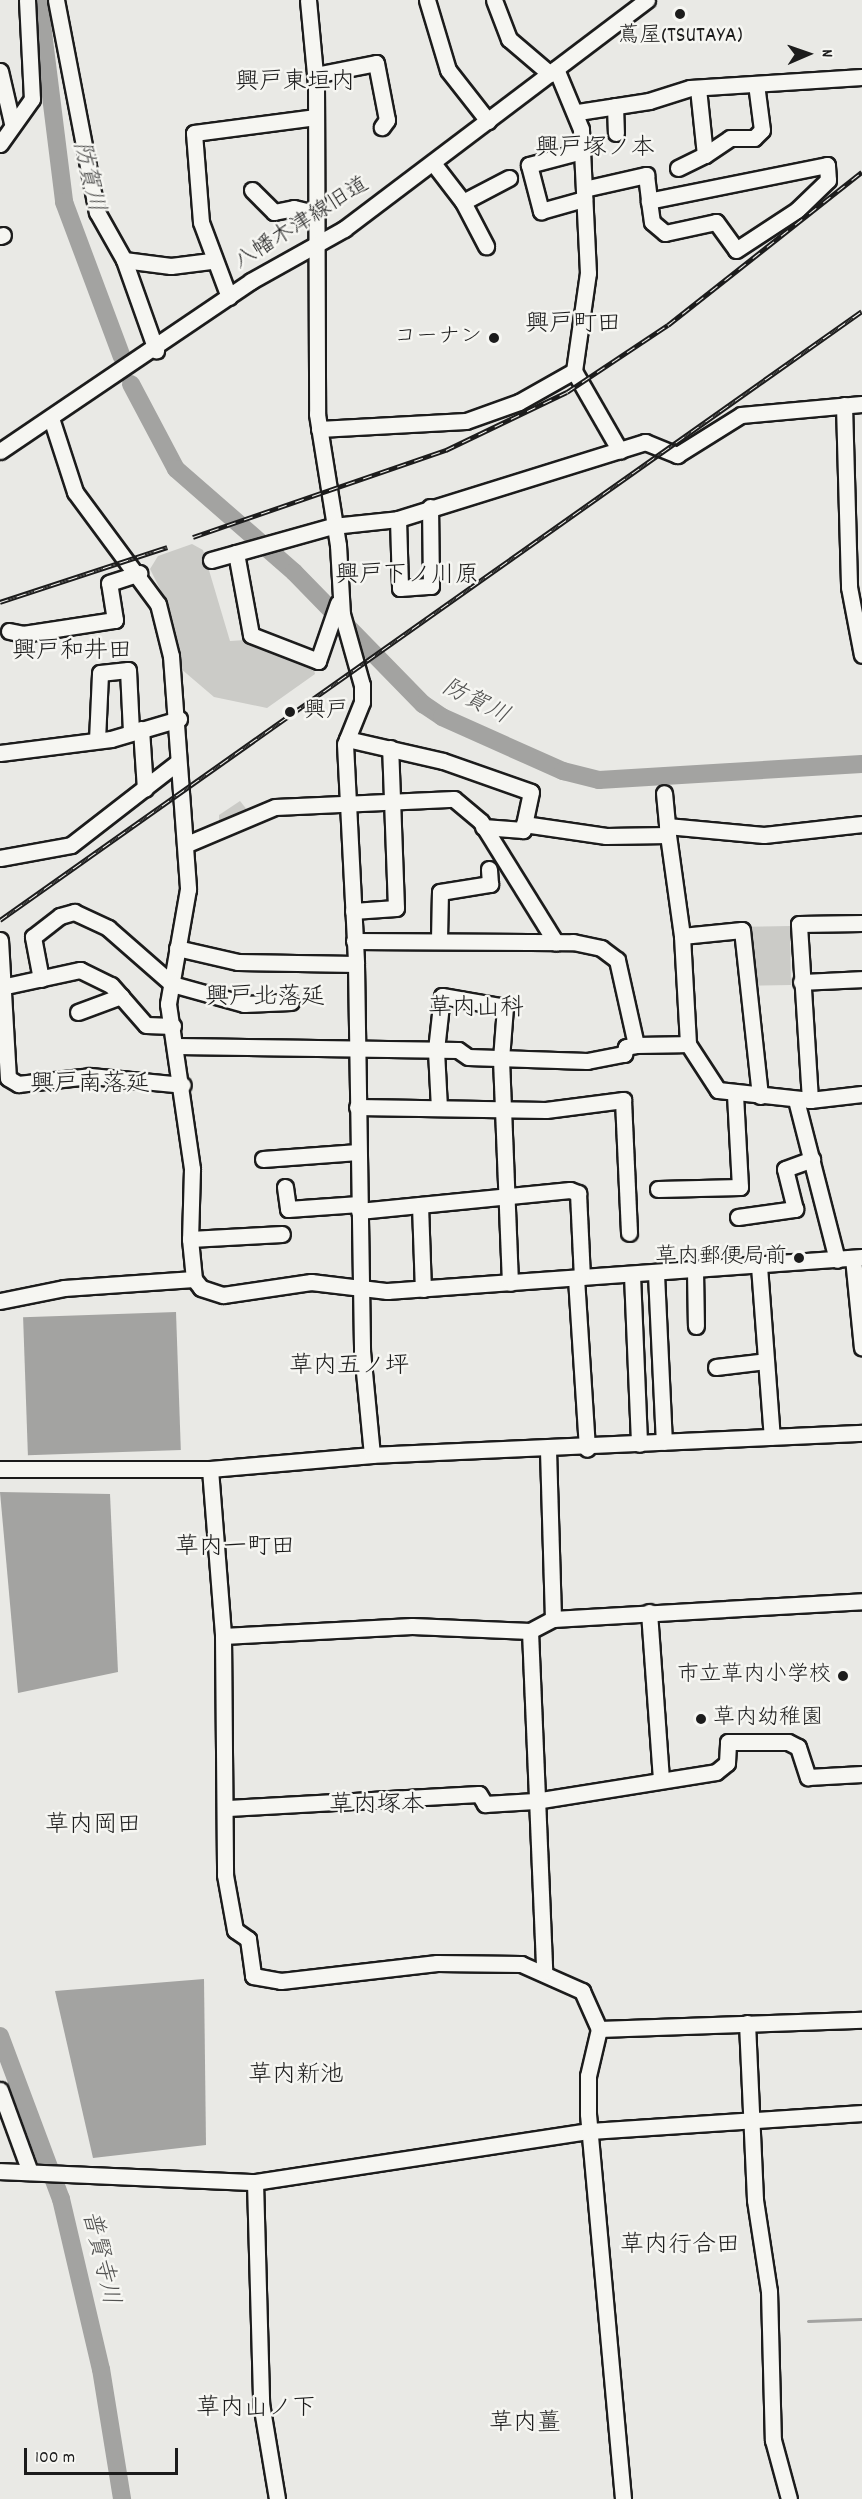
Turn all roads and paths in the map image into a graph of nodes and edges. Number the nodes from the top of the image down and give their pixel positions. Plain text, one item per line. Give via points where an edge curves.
1 (27, 0) edge
2 (56, 0) edge
3 (308, 0) edge
4 (427, 0) edge
5 (494, 0) edge
6 (647, 0) edge
7 (627, 6) edge
8 (0, 71) edge
9 (553, 72) junction
10 (315, 75) junction
11 (862, 77) edge
12 (756, 84) junction
13 (698, 87) junction
14 (615, 106) junction
15 (578, 112) junction
16 (316, 117) junction
17 (488, 121) junction
18 (12, 123) junction
19 (382, 127) dead end
20 (616, 134) dead end
21 (0, 144) edge
22 (582, 151) junction
23 (705, 156) junction
24 (433, 163) junction
25 (678, 168) dead end
26 (509, 177) dead end
27 (252, 190) dead end
28 (584, 194) junction
29 (649, 201) junction
30 (462, 202) junction
31 (314, 213) junction
32 (486, 246) dead end
33 (313, 247) junction
34 (124, 260) junction
35 (211, 261) junction
36 (229, 297) junction
37 (156, 350) junction
38 (574, 371) junction
39 (862, 404) edge
40 (844, 405) junction
41 (51, 418) junction
42 (319, 429) junction
43 (0, 451) edge
44 (620, 451) junction
45 (430, 507) junction
46 (398, 519) junction
47 (333, 526) junction
48 (236, 553) junction
49 (211, 560) dead end
50 (139, 573) junction
51 (341, 597) junction
52 (9, 631) dead end
53 (862, 655) edge
54 (179, 719) junction
55 (136, 731) junction
56 (347, 739) junction
57 (97, 740) junction
58 (390, 748) junction
59 (0, 753) edge
60 (178, 762) junction
61 (145, 789) junction
62 (664, 793) dead end
63 (392, 800) junction
64 (349, 801) junction
65 (524, 824) junction
66 (862, 824) edge
67 (483, 827) junction
68 (667, 830) junction
69 (187, 844) junction
70 (0, 858) edge
71 (489, 869) dead end
72 (353, 911) junction
73 (862, 923) edge
74 (682, 936) junction
75 (439, 939) junction
76 (0, 940) edge
77 (354, 941) junction
78 (556, 943) junction
79 (177, 948) junction
80 (356, 964) junction
81 (41, 979) junction
82 (862, 980) edge
83 (801, 982) junction
84 (171, 984) junction
85 (6, 986) junction
86 (120, 996) junction
87 (291, 1002) dead end
88 (78, 1012) dead end
89 (173, 1026) junction
90 (688, 1044) junction
91 (636, 1045) junction
92 (177, 1046) junction
93 (436, 1050) junction
94 (356, 1051) junction
95 (501, 1059) junction
96 (183, 1085) junction
97 (735, 1094) junction
98 (862, 1094) edge
99 (760, 1096) junction
100 (803, 1100) junction
101 (357, 1107) junction
102 (439, 1108) junction
103 (504, 1109) junction
104 (358, 1152) junction
105 (263, 1159) dead end
106 (812, 1159) junction
107 (285, 1187) dead end
108 (658, 1189) dead end
109 (506, 1197) junction
110 (420, 1205) junction
111 (359, 1207) junction
112 (738, 1217) dead end
113 (629, 1233) dead end
114 (282, 1234) dead end
115 (190, 1239) junction
116 (858, 1258) edge
117 (837, 1260) junction
118 (759, 1266) junction
119 (695, 1271) junction
120 (656, 1274) junction
121 (632, 1275) junction
122 (579, 1277) junction
123 (194, 1279) junction
124 (510, 1283) junction
125 (361, 1288) junction
126 (423, 1289) junction
127 (0, 1301) edge
128 (696, 1326) dead end
129 (862, 1348) edge
130 (766, 1361) junction
131 (716, 1367) dead end
132 (862, 1433) edge
133 (772, 1437) junction
134 (664, 1442) junction
135 (639, 1444) junction
136 (587, 1449) junction
137 (548, 1450) junction
138 (372, 1455) junction
139 (0, 1469) edge
140 (210, 1469) junction
141 (862, 1601) edge
142 (649, 1612) junction
143 (553, 1619) junction
144 (530, 1631) junction
145 (223, 1636) junction
146 (862, 1774) edge
147 (661, 1778) junction
148 (535, 1801) junction
149 (228, 1808) junction
150 (544, 1972) junction
151 (862, 2020) edge
152 (747, 2023) junction
153 (599, 2029) junction
154 (0, 2090) edge
155 (862, 2113) edge
156 (750, 2121) junction
157 (590, 2131) junction
158 (0, 2171) edge
159 (35, 2173) junction
160 (255, 2182) junction
161 (277, 2499) edge
162 (623, 2499) edge
163 (789, 2499) edge

1 - 18 street via 32,99
2 - 34 street via 97,212
3 - 10 street
4 - 17 street via 448,70
5 - 9 street via 509,39
6 - 7 street, 八幡木津線旧道
7 - 9 street, 八幡木津線旧道
8 - 18 street
9 - 15 street
9 - 17 street, 八幡木津線旧道
10 - 16 street
10 - 19 street via 376,63 387,120
11 - 12 street
12 - 13 street
12 - 23 street via 762,130 754,138 730,138
13 - 14 street
13 - 23 street
14 - 15 street
14 - 20 street
15 - 22 street
16 - 31 street
16 - 35 street via 194,133 201,222
17 - 24 street, 八幡木津線旧道
18 - 21 street
22 - 28 street
22 - 28 street via 529,165 541,211
23 - 25 street
24 - 30 street
24 - 33 street, 八幡木津線旧道
26 - 30 street
27 - 31 street via 274,212 294,208
28 - 29 street via 646,175
28 - 38 street via 588,273
29 - 29 street via 652,222 665,233 716,222 736,250 796,210 828,180 827,165
30 - 32 street
31 - 33 street
33 - 36 street, 八幡木津線旧道
33 - 42 street
34 - 35 street via 193,267
34 - 37 street
35 - 36 street
36 - 37 street, 八幡木津線旧道
37 - 41 street, 八幡木津線旧道
38 - 42 street via 519,402 456,423
38 - 44 street
39 - 40 street
40 - 44 street via 741,416 677,455 645,442
40 - 53 street via 849,586
41 - 43 street, 八幡木津線旧道
41 - 50 street via 75,492
42 - 47 street
44 - 45 street
45 - 46 street
45 - 46 street via 431,586 400,588
46 - 47 street
47 - 48 street
47 - 51 street
48 - 49 street
48 - 51 street via 251,635 318,661
50 - 52 street via 109,583 115,620 23,634
50 - 54 street via 158,604
51 - 56 street via 345,634 362,685 362,702
54 - 55 street
54 - 60 street
55 - 57 street
55 - 57 street via 128,670 100,673
55 - 61 street
56 - 58 street
56 - 64 street
57 - 59 street
58 - 63 street
58 - 65 street via 531,792
60 - 61 street
60 - 69 street
61 - 70 street via 71,846
62 - 68 street
63 - 64 street
63 - 67 street via 454,798
63 - 72 street via 396,908
64 - 69 street via 274,807
64 - 72 street
65 - 67 street via 523,830
65 - 68 street via 606,836
66 - 68 street via 764,835
67 - 78 street
68 - 74 street
69 - 79 street via 188,889
71 - 75 street via 490,884 440,892
72 - 77 street
73 - 83 street via 800,924
74 - 90 street
74 - 99 street via 742,930
75 - 77 street
75 - 78 street
76 - 85 street
77 - 80 street
78 - 91 street via 612,953 629,998
79 - 80 street via 238,962
79 - 84 street
80 - 94 street
81 - 84 street via 33,937 60,916 74,912 108,928
81 - 85 street
81 - 86 street via 80,970 102,979
82 - 83 street
83 - 100 street
84 - 87 street via 244,1004
84 - 89 street
85 - 96 street via 8,1078 18,1084 90,1076
86 - 88 street
86 - 89 street via 146,1025
89 - 92 street
90 - 91 street
90 - 97 street via 718,1090
91 - 95 street via 626,1047 624,1054 586,1061
92 - 94 street
92 - 96 street
93 - 94 street
93 - 95 street
93 - 95 street via 442,996 505,1007
93 - 102 street
94 - 101 street
95 - 103 street
96 - 115 street via 192,1169
97 - 99 street
97 - 108 street via 740,1187
98 - 100 street
99 - 100 street
100 - 106 street
101 - 102 street
101 - 104 street
102 - 103 street
103 - 109 street
103 - 113 street via 623,1100
104 - 105 street
104 - 111 street
106 - 112 street via 785,1169 795,1209
106 - 117 street
107 - 111 street via 288,1209
109 - 110 street
109 - 122 street via 578,1193
109 - 124 street
110 - 111 street
110 - 126 street
111 - 125 street
114 - 115 street
115 - 123 street
116 - 117 street
116 - 129 street
117 - 118 street
118 - 119 street
118 - 130 street
119 - 120 street
119 - 128 street
120 - 121 street
120 - 134 street
121 - 122 street
121 - 135 street
122 - 124 street
122 - 136 street
123 - 125 street via 211,1294 267,1292 310,1282
123 - 127 street via 64,1288
124 - 126 street
125 - 126 street
125 - 138 street
130 - 131 street
130 - 133 street
132 - 133 street
133 - 134 street
134 - 135 street
135 - 136 street
136 - 137 street
137 - 138 street
137 - 143 street
138 - 140 street
139 - 140 street
140 - 145 street
141 - 142 street
142 - 143 street
142 - 147 street
143 - 144 street
144 - 145 street via 412,1626
144 - 148 street
145 - 149 street
146 - 147 street via 808,1777 798,1746 728,1742 727,1763 716,1772
147 - 148 street
148 - 149 street via 485,1804 479,1794 456,1794
148 - 150 street
149 - 150 street via 225,1875 235,1930 248,1939 252,1970 259,1980 437,1962 521,1964
150 - 153 street via 582,1991
151 - 152 street
152 - 153 street
152 - 156 street
153 - 157 street via 588,2076
154 - 159 street
155 - 156 street
156 - 157 street
156 - 163 street via 769,2291 773,2440
157 - 160 street
157 - 162 street
158 - 159 street
159 - 160 street
160 - 161 street via 261,2403

